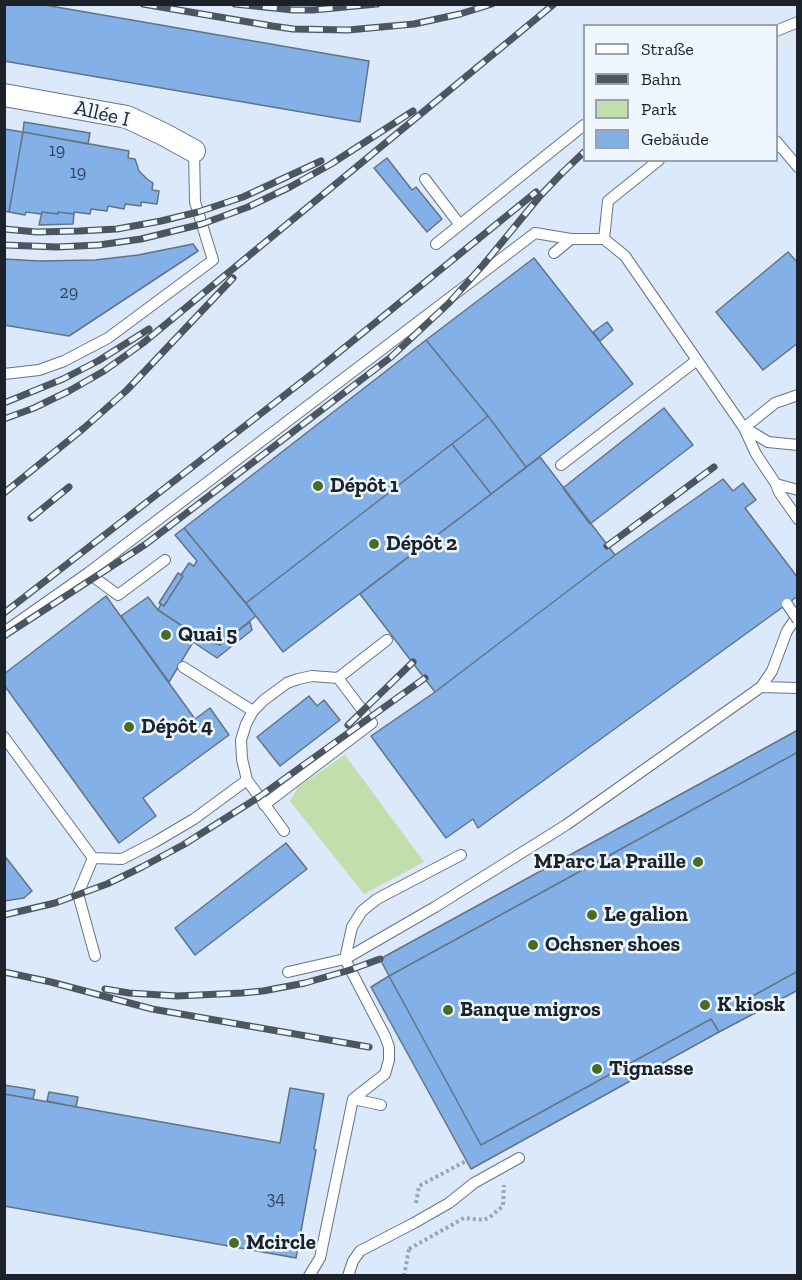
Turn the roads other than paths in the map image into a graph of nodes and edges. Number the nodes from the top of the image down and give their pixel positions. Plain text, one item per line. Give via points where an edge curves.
1 (798, 22) edge
2 (778, 31) edge
3 (4, 95) edge
4 (583, 127) edge
5 (778, 142) edge
6 (194, 151) joint
7 (657, 162) edge
8 (798, 167) edge
9 (425, 179) dead end
10 (460, 225) junction
11 (571, 239) junction
12 (604, 239) junction
13 (436, 244) dead end
14 (554, 253) dead end
15 (697, 360) junction
16 (4, 374) edge
17 (798, 395) edge
18 (744, 428) junction
19 (798, 445) edge
20 (561, 465) dead end
21 (776, 484) junction
22 (798, 490) edge
23 (798, 519) edge
24 (165, 560) dead end
25 (88, 573) junction
26 (787, 604) dead end
27 (798, 615) edge
28 (798, 620) edge
29 (4, 632) edge
30 (387, 640) dead end
31 (183, 667) dead end
32 (338, 678) junction
33 (761, 687) junction
34 (798, 688) edge
35 (253, 711) junction
36 (4, 737) edge
37 (247, 780) junction
38 (264, 805) junction
39 (284, 831) dead end
40 (460, 855) dead end
41 (93, 858) junction
42 (95, 956) dead end
43 (345, 959) junction
44 (288, 972) dead end
45 (353, 1099) junction
46 (381, 1105) dead end
47 (519, 1158) dead end
48 (309, 1275) edge
49 (348, 1275) edge

1 - 2 lane
3 - 6 street, Allée I via 127,117
4 - 10 lane
5 - 8 lane
6 - 16 lane via 195,202 213,260 108,338 64,362
7 - 12 lane via 608,201
9 - 10 lane
10 - 13 lane
11 - 12 lane
11 - 14 lane
11 - 25 lane via 535,233
12 - 15 lane via 625,256
15 - 18 lane
15 - 20 lane
17 - 18 lane via 775,403
18 - 19 lane via 768,442
18 - 21 lane
21 - 22 lane
21 - 23 lane
24 - 25 lane via 117,595
25 - 29 lane
26 - 28 lane, bridge
27 - 33 lane
30 - 32 lane
31 - 35 lane
32 - 35 lane via 312,676 287,683
32 - 38 lane via 372,723
33 - 34 lane
33 - 43 lane via 566,825
35 - 37 lane via 241,740
36 - 41 lane
37 - 38 lane
37 - 41 lane via 194,819 122,859
38 - 39 lane
40 - 43 lane via 362,911 352,927
41 - 42 lane via 78,894
43 - 44 lane
43 - 45 lane via 389,1047 386,1074
45 - 46 lane
45 - 48 lane via 320,1258
47 - 49 lane via 414,1223 360,1251

